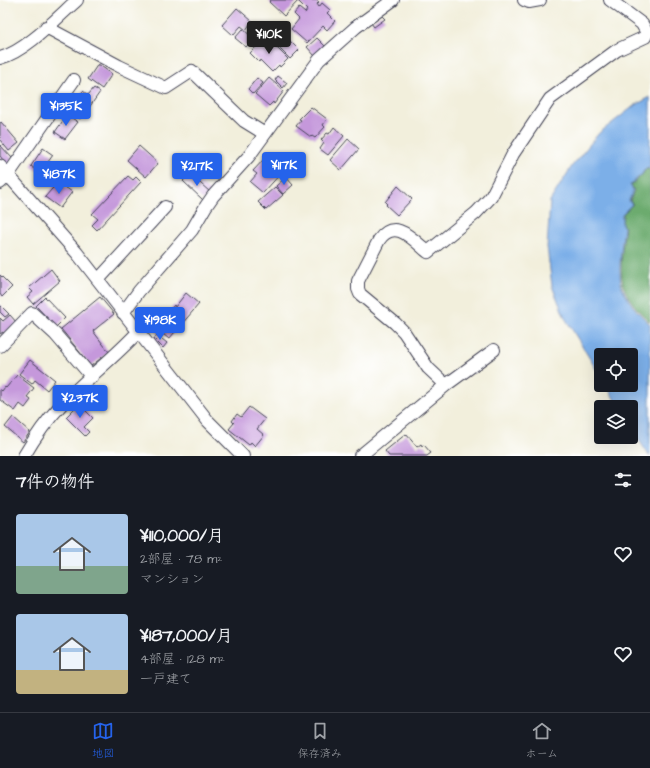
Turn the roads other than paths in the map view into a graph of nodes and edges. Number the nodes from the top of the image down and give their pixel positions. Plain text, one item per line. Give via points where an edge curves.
1 (77, 0) edge
2 (393, 0) edge
3 (524, 0) edge
4 (540, 0) edge
5 (610, 0) edge
6 (46, 27) junction
7 (0, 58) edge
8 (74, 80) dead end
9 (265, 134) junction
10 (0, 166) edge
11 (4, 179) edge
12 (165, 207) dead end
13 (98, 280) junction
14 (123, 313) junction
15 (138, 332) junction
16 (0, 346) edge
17 (494, 350) dead end
18 (92, 377) junction
19 (446, 385) junction
20 (24, 456) edge
21 (243, 456) edge
22 (360, 456) edge

1 - 6 street
2 - 9 street via 352,30 319,60
3 - 4 street
5 - 19 street via 642,24 645,36 617,50 550,99 513,154 491,197 476,212 428,252 405,233 390,230 379,240 358,281 360,294 404,332 428,368
6 - 7 street via 15,52
6 - 9 street via 166,88 192,71 244,120
8 - 11 street
9 - 14 street via 213,196 192,230
10 - 11 street
11 - 13 street via 64,237
12 - 13 street
13 - 14 street
14 - 15 street
15 - 18 street
15 - 21 street via 208,421
16 - 18 street via 32,313 55,334
17 - 19 street
18 - 20 street via 47,421
19 - 22 street

